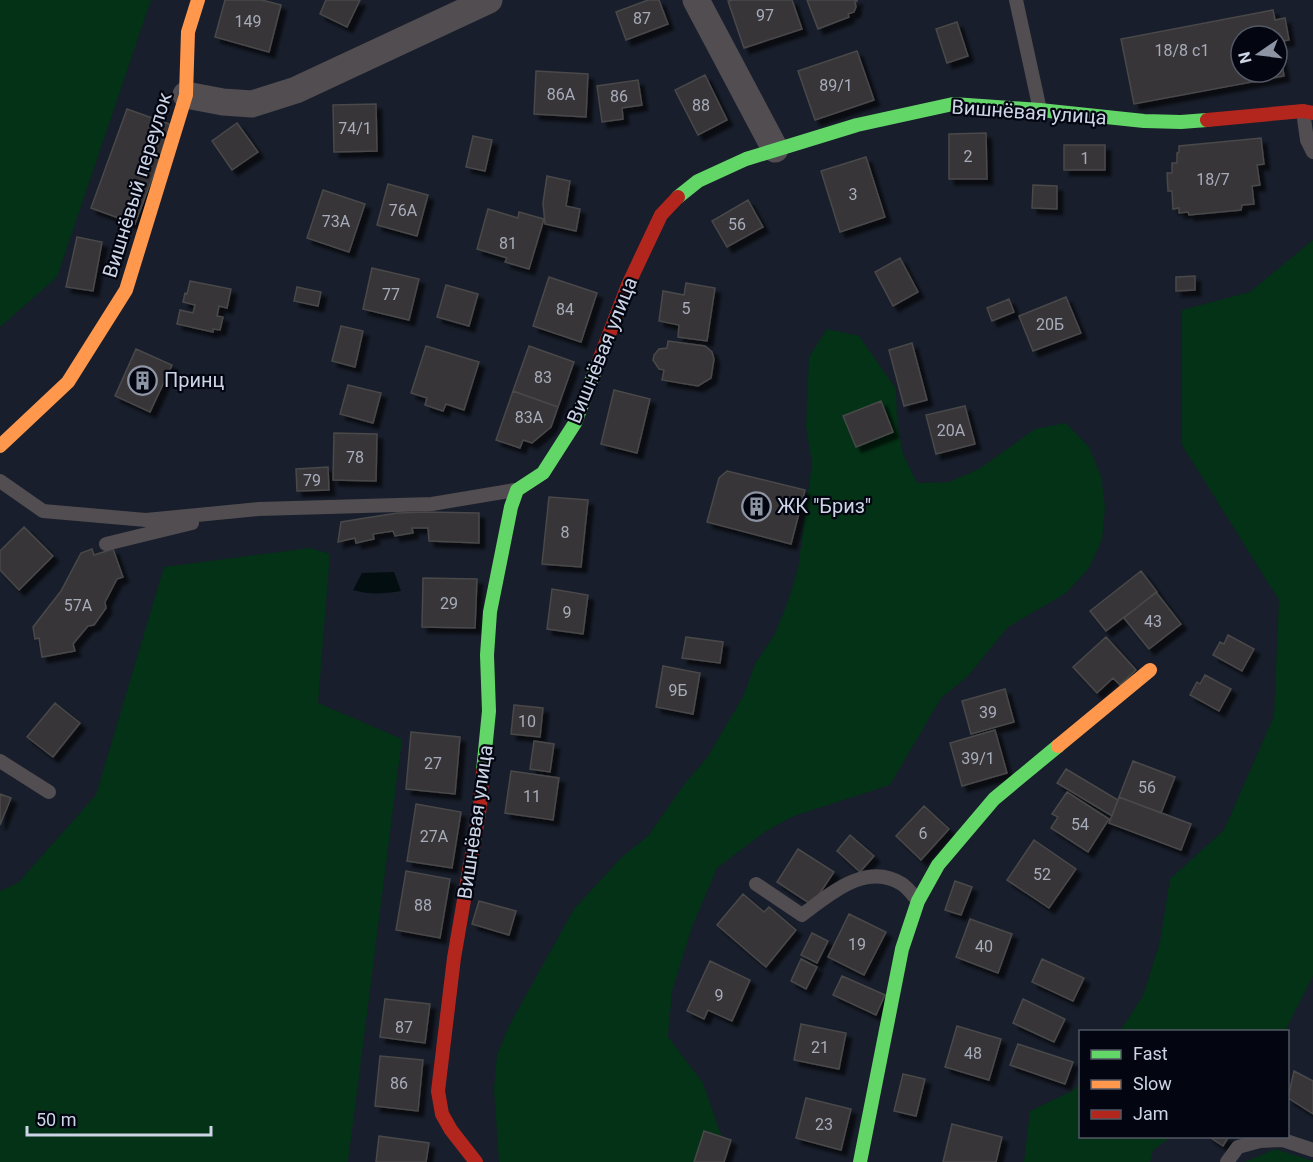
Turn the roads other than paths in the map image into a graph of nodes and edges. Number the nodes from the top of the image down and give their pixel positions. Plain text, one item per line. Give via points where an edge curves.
1 (198, 0) edge
2 (489, 0) edge
3 (696, 0) edge
4 (1017, 0) edge
5 (186, 95) junction
6 (1040, 110) junction
7 (1308, 112) edge
8 (775, 149) junction
9 (1313, 152) edge
10 (0, 446) edge
11 (0, 481) edge
12 (517, 490) junction
13 (238, 511) junction
14 (106, 544) dead end
15 (1150, 670) dead end
16 (0, 761) edge
17 (49, 792) dead end
18 (756, 884) dead end
19 (918, 901) junction
20 (1313, 1150) edge
21 (476, 1162) edge
22 (860, 1162) edge
23 (1227, 1162) edge

1 - 5 street, Вишнёвый переулок via 188,32
2 - 5 street via 296,90 252,104
3 - 8 street
4 - 6 lane
5 - 10 street, Вишнёвый переулок via 126,290 68,382
6 - 7 street, Вишнёвая улица via 1180,122
6 - 8 street, Вишнёвая улица via 952,104 857,125
7 - 9 lane via 1307,140
8 - 12 street, Вишнёвая улица via 698,181 661,215 628,285 574,423 543,473
11 - 13 lane via 44,511 146,520
12 - 13 lane via 432,504
12 - 21 street, Вишнёвая улица via 490,612 489,711 480,807 454,958 438,1091 442,1114
13 - 14 lane
15 - 19 street via 994,799 938,865
16 - 17 lane
18 - 19 lane via 802,915 836,890 865,876 901,884
19 - 22 street via 902,949
20 - 23 lane via 1282,1140 1260,1141 1238,1147

